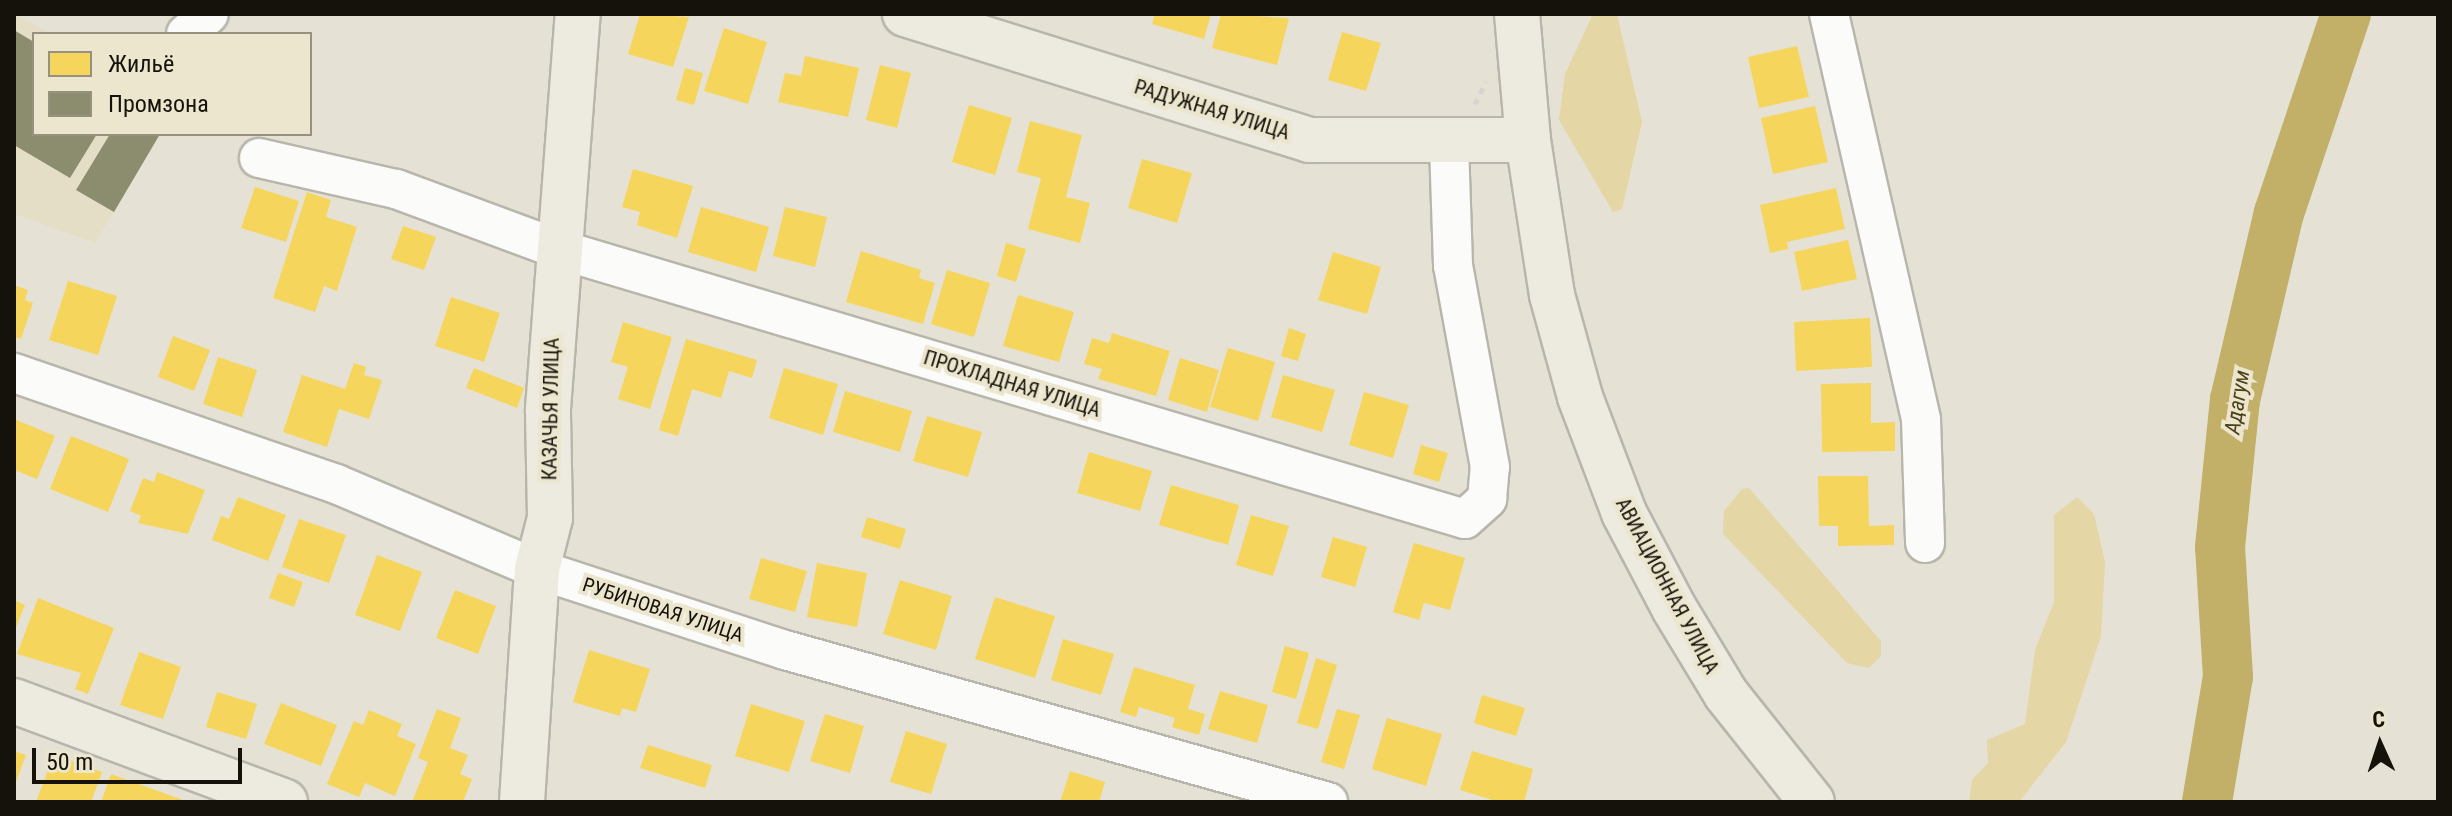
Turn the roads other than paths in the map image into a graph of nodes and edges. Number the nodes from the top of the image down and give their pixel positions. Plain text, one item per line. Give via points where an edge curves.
1 (209, 14) edge
2 (578, 14) edge
3 (905, 14) edge
4 (1517, 14) edge
5 (1829, 14) edge
6 (188, 32) edge
7 (1460, 127) junction
8 (1528, 140) junction
9 (259, 158) dead end
10 (558, 249) junction
11 (14, 373) edge
12 (1925, 543) dead end
13 (537, 569) junction
14 (14, 701) edge
15 (285, 802) edge
16 (522, 802) edge
17 (1328, 802) edge
18 (1812, 802) edge

1 - 6 street
2 - 10 main road, КАЗАЧЬЯ УЛИЦА
3 - 7 main road, РАДУЖНАЯ УЛИЦА via 1309,140
4 - 8 main road, АВИАЦИОННАЯ УЛИЦА
5 - 12 street via 1921,420
7 - 8 main road, РАДУЖНАЯ УЛИЦА
7 - 10 street, ПРОХЛАДНАЯ УЛИЦА via 1453,265 1490,467 1487,499 1465,519
8 - 18 main road, АВИАЦИОННАЯ УЛИЦА via 1552,295 1580,397 1624,513 1726,694
9 - 10 street, ПРОХЛАДНАЯ УЛИЦА via 396,189
10 - 13 main road, КАЗАЧЬЯ УЛИЦА via 548,409 550,518
11 - 13 street, РУБИНОВАЯ УЛИЦА via 336,484
13 - 16 main road, КАЗАЧЬЯ УЛИЦА
13 - 17 street, РУБИНОВАЯ УЛИЦА via 785,650
14 - 15 main road

